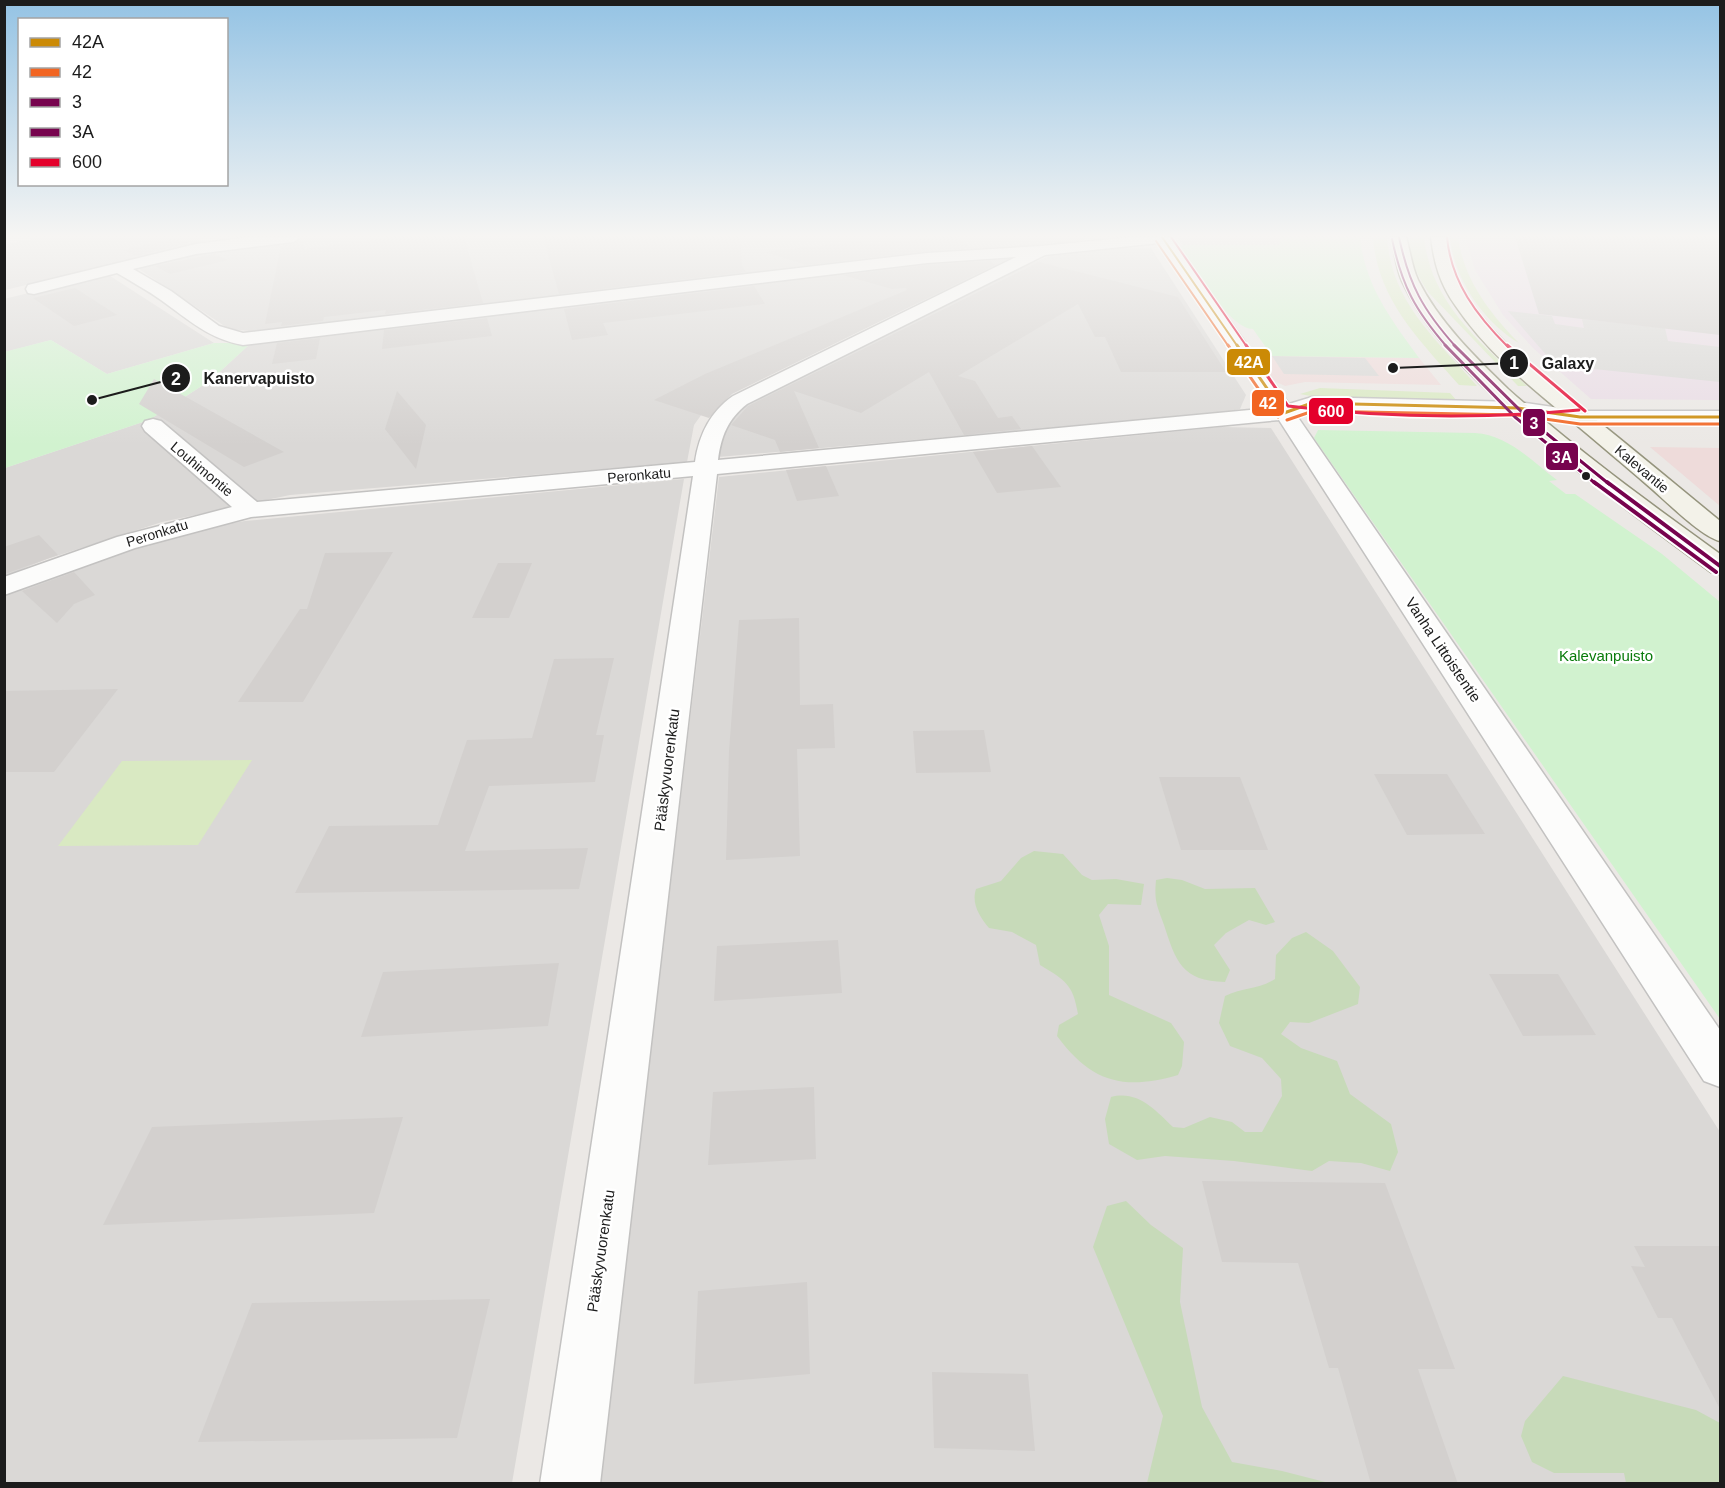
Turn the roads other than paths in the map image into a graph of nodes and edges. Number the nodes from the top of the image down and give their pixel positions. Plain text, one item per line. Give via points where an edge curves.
1 (180, 306) edge
2 (518, 306) edge
3 (928, 306) edge
4 (1210, 306) edge
5 (1425, 306) edge
6 (1465, 306) edge
7 (1284, 413) junction
8 (1526, 416) junction
9 (1580, 417) junction
10 (1720, 417) edge
11 (153, 426) dead end
12 (707, 469) junction
13 (251, 510) junction
14 (1720, 533) edge
15 (1720, 566) edge
16 (4, 587) edge
17 (1720, 1067) edge
18 (570, 1484) edge

1 - 2 street via 221,334 243,339
3 - 12 street, Pääskyvuorenkatu via 734,402 718,419 709,444
4 - 7 street, Vanha Littoistentie
5 - 8 main road, Kalevantie via 1451,341
6 - 9 main road, Kalevantie via 1497,344
7 - 8 street, Peronkatu via 1329,420
7 - 12 street, Peronkatu
7 - 17 street, Vanha Littoistentie
8 - 9 street, Peronkatu
8 - 15 main road, Kalevantie via 1584,466
9 - 10 street, Peronkatu
9 - 14 main road, Kalevantie
11 - 13 street, Louhimontie
12 - 13 street, Peronkatu
12 - 18 street, Pääskyvuorenkatu
13 - 16 street, Peronkatu via 119,544

